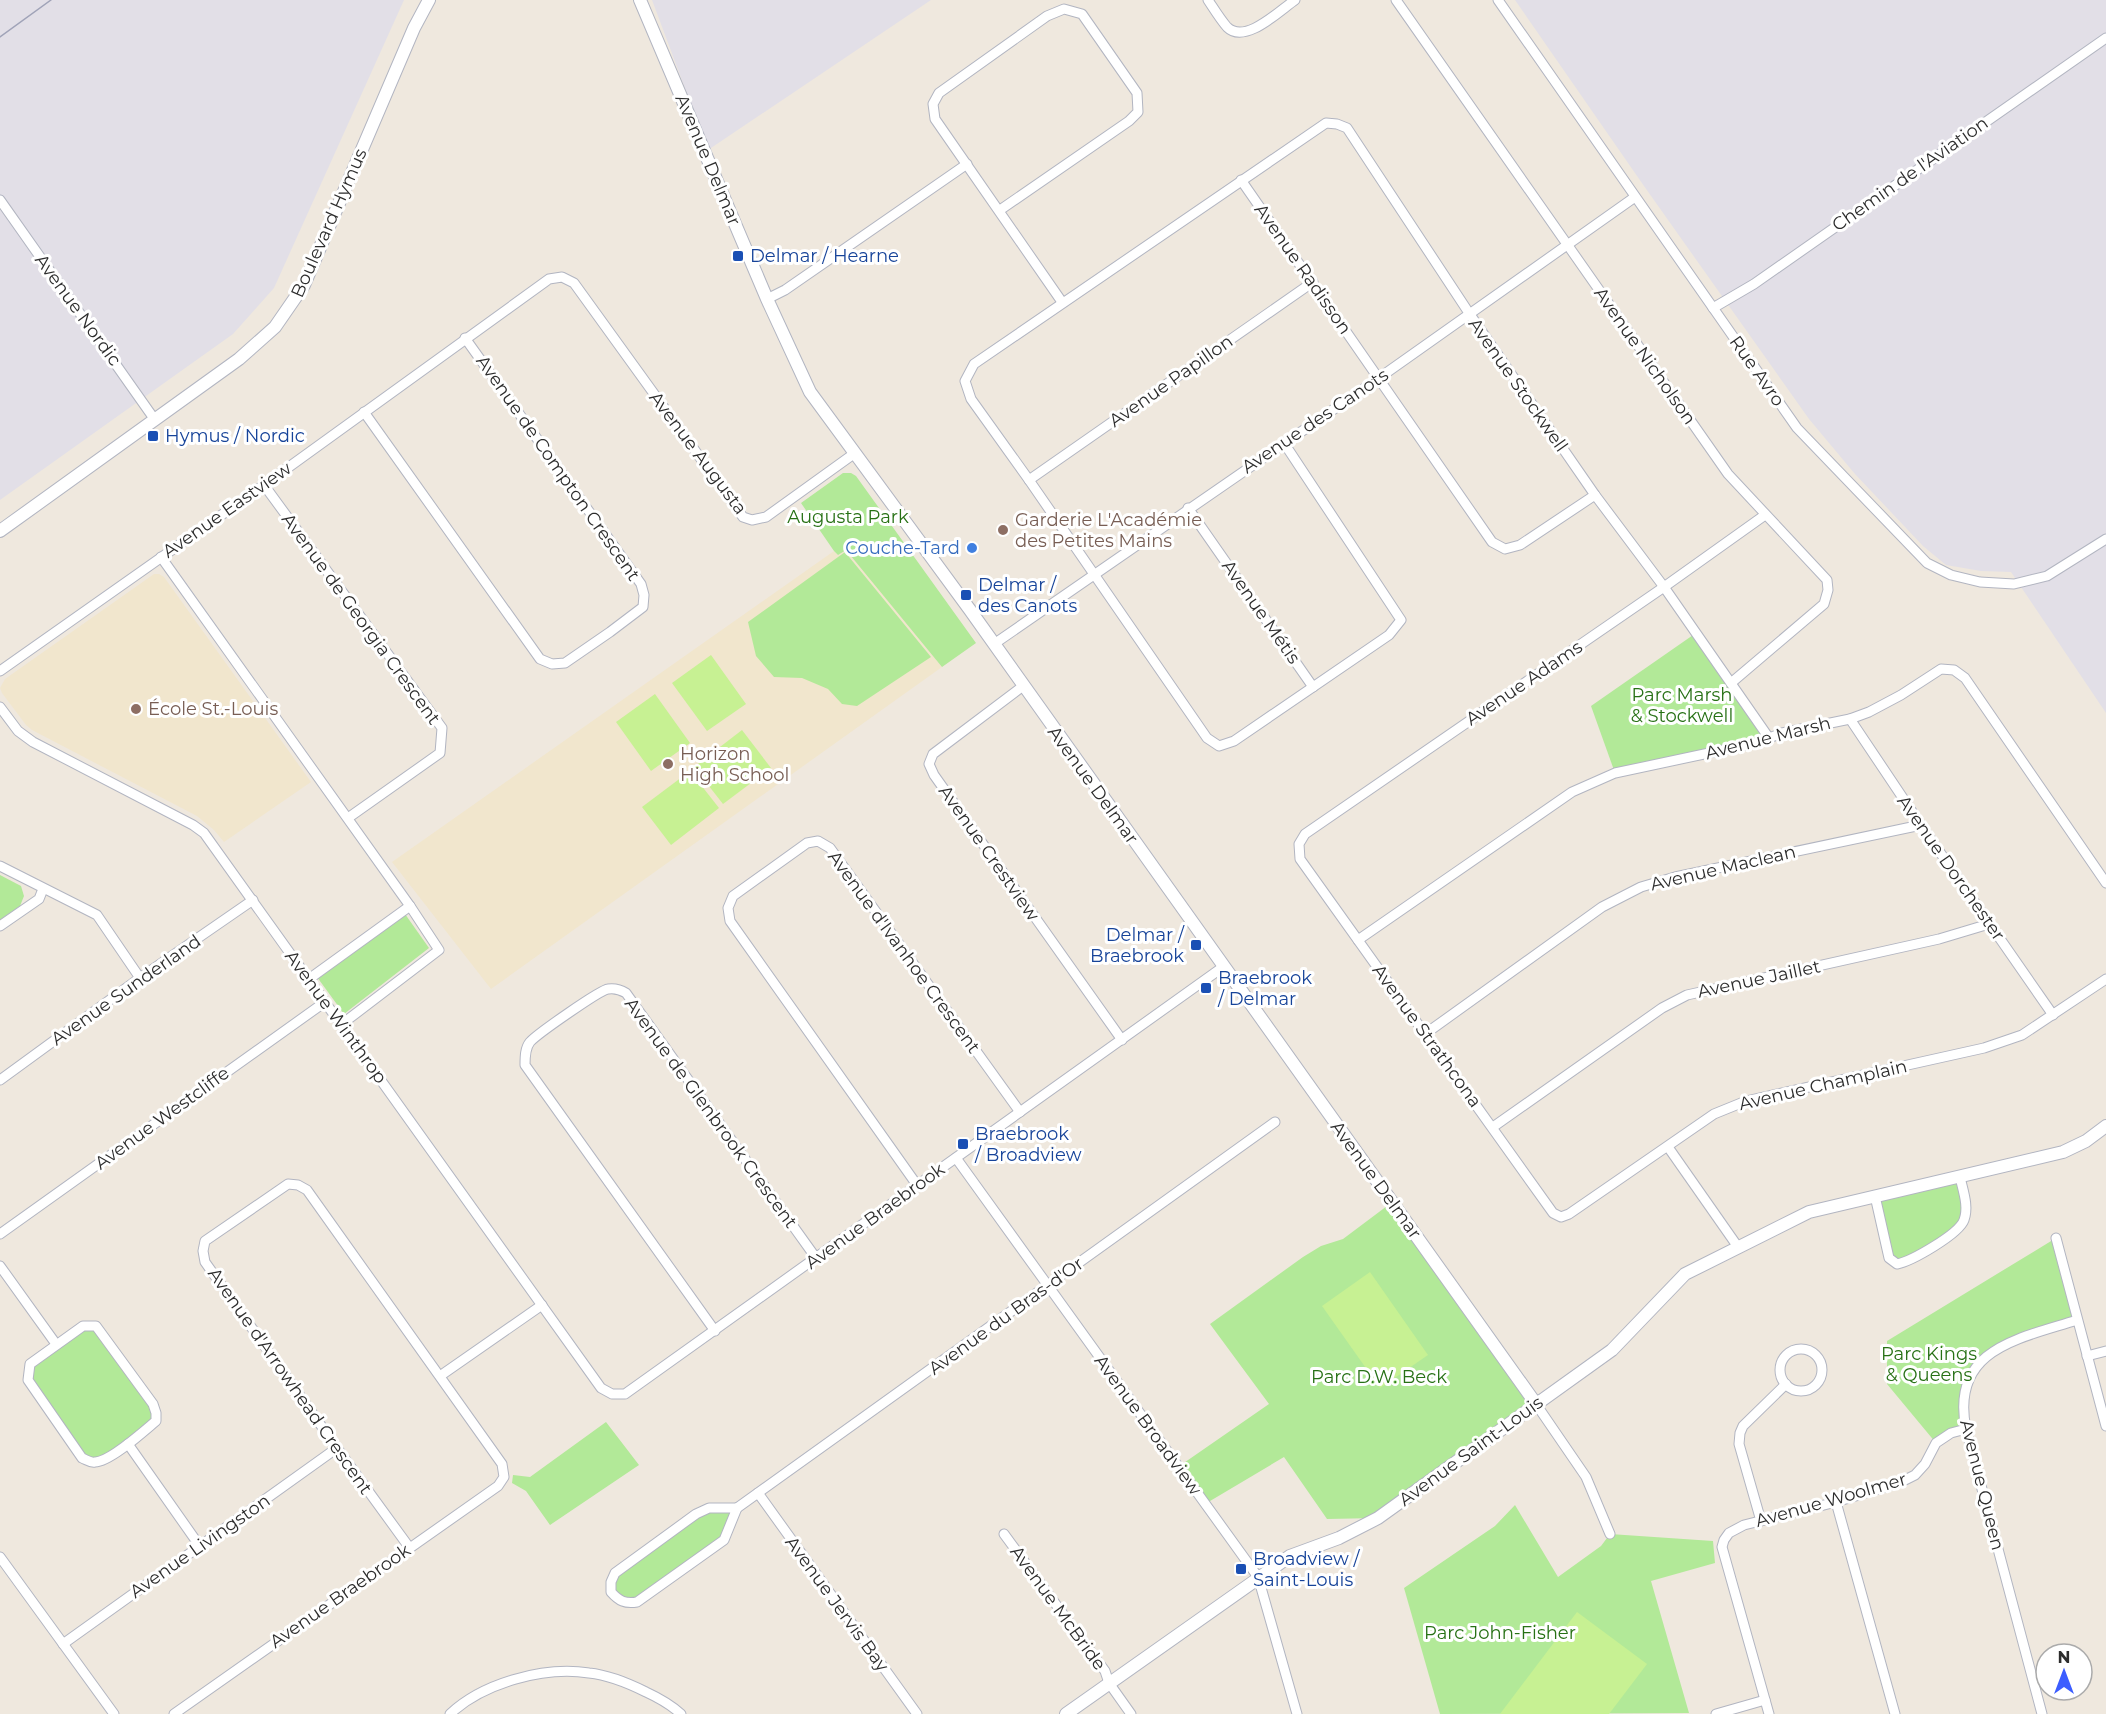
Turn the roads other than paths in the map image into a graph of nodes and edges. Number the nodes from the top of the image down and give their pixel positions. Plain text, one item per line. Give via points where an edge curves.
1 (429, 0) edge
2 (640, 0) edge
3 (1208, 0) edge
4 (1295, 0) edge
5 (1396, 0) edge
6 (1498, 0) edge
7 (2106, 38) edge
8 (967, 164) junction
9 (1240, 180) junction
10 (1635, 197) junction
11 (0, 200) edge
12 (1000, 210) junction
13 (1567, 245) junction
14 (1313, 282) junction
15 (574, 283) joint
16 (767, 298) junction
17 (1062, 303) junction
18 (1713, 308) junction
19 (1469, 313) junction
20 (465, 338) junction
21 (1379, 378) junction
22 (364, 412) junction
23 (155, 420) junction
24 (1284, 443) junction
25 (855, 453) junction
26 (1029, 480) junction
27 (264, 485) junction
28 (1595, 495) junction
29 (1188, 508) junction
30 (1765, 515) junction
31 (0, 531) edge
32 (2106, 539) edge
33 (161, 557) junction
34 (1094, 573) junction
35 (1664, 587) junction
36 (994, 644) junction
37 (0, 671) edge
38 (1731, 683) junction
39 (1023, 686) junction
40 (1313, 687) junction
41 (0, 707) edge
42 (1850, 719) junction
43 (1769, 738) junction
44 (348, 818) junction
45 (1921, 825) junction
46 (1300, 860) joint
47 (0, 866) edge
48 (2106, 883) edge
49 (43, 889) junction
50 (253, 900) junction
51 (410, 906) junction
52 (1989, 924) junction
53 (0, 926) edge
54 (1358, 940) junction
55 (1223, 967) junction
56 (140, 978) junction
57 (309, 979) junction
58 (2106, 979) edge
59 (325, 1002) junction
60 (2053, 1015) junction
61 (342, 1024) junction
62 (1425, 1034) junction
63 (1122, 1040) junction
64 (0, 1080) edge
65 (1020, 1112) junction
66 (1275, 1122) dead end
67 (2106, 1126) edge
68 (1493, 1127) junction
69 (1668, 1147) junction
70 (956, 1158) junction
71 (1960, 1177) junction
72 (917, 1185) junction
73 (1875, 1196) junction
74 (1554, 1213) joint
75 (0, 1234) edge
76 (2056, 1238) dead end
77 (1738, 1247) junction
78 (816, 1258) junction
79 (0, 1266) edge
80 (1047, 1286) junction
81 (542, 1305) junction
82 (2077, 1320) junction
83 (715, 1331) junction
84 (56, 1344) junction
85 (2106, 1351) edge
86 (2087, 1356) junction
87 (440, 1376) junction
88 (1786, 1384) junction
89 (612, 1394) joint
90 (1536, 1404) junction
91 (2106, 1426) edge
92 (1966, 1429) junction
93 (128, 1444) junction
94 (337, 1448) junction
95 (504, 1477) joint
96 (758, 1493) junction
97 (1836, 1502) junction
98 (736, 1508) junction
99 (1761, 1521) junction
100 (1004, 1534) dead end
101 (1610, 1534) dead end
102 (199, 1545) junction
103 (409, 1547) junction
104 (0, 1557) edge
105 (1258, 1577) junction
106 (63, 1644) junction
107 (1109, 1683) junction
108 (1765, 1700) junction
109 (114, 1714) edge
110 (174, 1714) edge
111 (450, 1714) edge
112 (681, 1714) edge
113 (917, 1714) edge
114 (1066, 1714) edge
115 (1131, 1714) edge
116 (1297, 1714) edge
117 (1716, 1714) edge
118 (1769, 1714) edge
119 (1895, 1714) edge
120 (2042, 1714) edge

1 - 23 street, Boulevard Hymus via 312,269 294,301 254,348
2 - 16 street, Avenue Delmar
3 - 4 street via 1228,28 1238,33 1250,32
5 - 13 street, Avenue Nicholson
6 - 10 street, Rue Avro
7 - 18 street, Chemin de l'Aviation via 1754,284
8 - 12 street
8 - 12 street via 935,118 933,104 939,93 1047,16 1064,9 1082,14 1137,93 1138,112
8 - 16 street via 785,290
9 - 14 street, Avenue Radisson
9 - 17 street
9 - 19 street, Avenue Stockwell via 1326,123 1347,128
10 - 13 street, Avenue des Canots
10 - 18 street, Rue Avro
11 - 23 street, Avenue Nordic
12 - 17 street
13 - 19 street, Avenue des Canots
13 - 30 street, Avenue Nicholson via 1728,474
14 - 21 street, Avenue Radisson
14 - 26 street, Avenue Papillon
15 - 20 street, Avenue Eastview via 562,277 549,279
15 - 25 street, Avenue Augusta via 743,517 766,517
16 - 25 street, Avenue Delmar via 810,392
17 - 26 street via 974,364 965,381 971,399
18 - 32 street, Rue Avro via 1797,428 1927,563 1951,575 2014,584 2047,576
19 - 21 street, Avenue des Canots
19 - 28 street, Avenue Stockwell
20 - 22 street, Avenue Eastview
20 - 22 street, Avenue de Compton Crescent via 641,584 643,607 610,632 564,663 552,664 540,658
21 - 24 street, Avenue des Canots
21 - 28 street, Avenue Radisson via 1498,546 1505,549 1521,545
22 - 27 street, Avenue Eastview
23 - 31 street, Boulevard Hymus
24 - 29 street, Avenue des Canots
24 - 40 street via 1401,620 1389,635
25 - 36 street, Avenue Delmar
26 - 34 street
27 - 33 street, Avenue Eastview
27 - 44 street, Avenue de Georgia Crescent via 442,728 440,753
28 - 35 street, Avenue Stockwell
29 - 34 street, Avenue des Canots
29 - 40 street, Avenue Métis
30 - 35 street, Avenue Adams
30 - 38 street, Avenue Nicholson via 1827,580 1828,590 1824,604
33 - 37 street, Avenue Eastview
33 - 44 street
34 - 36 street, Avenue des Canots
34 - 40 street via 1207,738 1219,746 1234,741
35 - 38 street, Avenue Stockwell
35 - 46 street, Avenue Adams via 1305,834 1299,844
36 - 39 street, Avenue Delmar
38 - 43 street, Avenue Stockwell
39 - 55 street, Avenue Delmar
39 - 63 street, Avenue Crestview via 933,754 929,764
41 - 50 street, Avenue Winthrop via 18,731 33,742 204,833
42 - 43 street, Avenue Marsh
42 - 45 street, Avenue Dorchester
42 - 48 street, Avenue Marsh via 1901,695 1941,669 1954,670 1965,678
43 - 54 street, Avenue Marsh via 1615,773 1572,792
44 - 51 street
45 - 52 street, Avenue Dorchester
45 - 62 street, Avenue Maclean via 1641,887 1602,907
46 - 54 street, Avenue Strathcona
47 - 49 street
49 - 53 street via 39,899
49 - 56 street via 97,915
50 - 56 street, Avenue Sunderland
50 - 57 street, Avenue Winthrop
51 - 57 street
51 - 61 street via 439,950
52 - 60 street, Avenue Dorchester
52 - 68 street, Avenue Jaillet via 1939,939 1687,995 1662,1008
54 - 62 street, Avenue Strathcona
55 - 63 street, Avenue Braebrook
55 - 90 street, Avenue Delmar
56 - 64 street, Avenue Sunderland
57 - 59 street, Avenue Winthrop
58 - 60 street, Avenue Champlain
59 - 61 street, Avenue Winthrop
59 - 75 street, Avenue Westcliffe
60 - 69 street, Avenue Champlain via 2022,1035 1984,1048 1746,1101 1714,1114
61 - 81 street, Avenue Winthrop
62 - 68 street, Avenue Strathcona
63 - 65 street, Avenue Braebrook
65 - 70 street, Avenue Braebrook
65 - 72 street, Avenue d'Ivanhoe Crescent via 830,848 818,841 807,843 770,869 733,896 728,908 730,921
66 - 80 street, Avenue du Bras-d'Or
67 - 71 street, Avenue Saint-Louis via 2063,1152
68 - 74 street, Avenue Strathcona
69 - 74 street, Avenue Champlain via 1569,1214 1561,1217
69 - 77 street
70 - 72 street, Avenue Braebrook
70 - 80 street, Avenue Broadview
71 - 73 street, Avenue Saint-Louis
71 - 73 street via 1966,1206 1964,1221 1957,1230 1909,1262 1897,1264 1889,1258
72 - 78 street, Avenue Braebrook
73 - 77 street, Avenue Saint-Louis via 1809,1212
76 - 82 street
77 - 90 street, Avenue Saint-Louis via 1685,1274 1612,1350
78 - 83 street, Avenue Braebrook
78 - 83 street, Avenue de Glenbrook Crescent via 626,993 606,989 529,1043 525,1065
79 - 84 street
80 - 96 street, Avenue du Bras-d'Or
80 - 105 street, Avenue Broadview
81 - 87 street
81 - 89 street, Avenue Winthrop via 602,1389
82 - 86 street
82 - 92 street, Avenue Queen via 2007,1343 1984,1356 1970,1376 1964,1395
83 - 89 street, Avenue Braebrook via 625,1394
84 - 93 street via 83,1326 96,1326 153,1404 156,1421
84 - 93 street via 30,1364 28,1380 82,1458 99,1462
85 - 86 street
86 - 91 street
87 - 94 street, Avenue d'Arrowhead Crescent via 307,1190 288,1184 246,1211 206,1241 205,1262
87 - 95 street, Avenue d'Arrowhead Crescent via 502,1464
88 - 88 street via 1780,1369 1785,1356 1796,1349 1815,1355 1822,1367 1815,1386 1802,1391
88 - 99 street via 1740,1433 1739,1444
90 - 101 street, Avenue Delmar via 1586,1477
90 - 105 street, Avenue Saint-Louis via 1378,1518 1290,1556
92 - 97 street, Avenue Woolmer via 1936,1443 1915,1475
92 - 120 street, Avenue Queen
93 - 102 street
94 - 102 street, Avenue Livingston
94 - 103 street, Avenue d'Arrowhead Crescent
95 - 103 street, Avenue Braebrook via 498,1486
96 - 98 street, Avenue du Bras-d'Or
96 - 113 street, Avenue Jervis Bay
97 - 99 street, Avenue Woolmer
97 - 119 street
98 - 98 street via 709,1508 696,1514 615,1573 611,1592 619,1600 637,1602 724,1540
99 - 108 street, Avenue Woolmer via 1729,1533 1722,1547
100 - 107 street, Avenue McBride via 1105,1671
102 - 106 street, Avenue Livingston
103 - 110 street, Avenue Braebrook
104 - 106 street
105 - 107 street, Avenue Saint-Louis
105 - 116 street, Avenue Broadview
106 - 109 street
107 - 114 street, Avenue Saint-Louis
107 - 115 street, Avenue McBride
108 - 117 street
108 - 118 street
111 - 112 street via 475,1696 511,1680 578,1672 625,1682 671,1704

